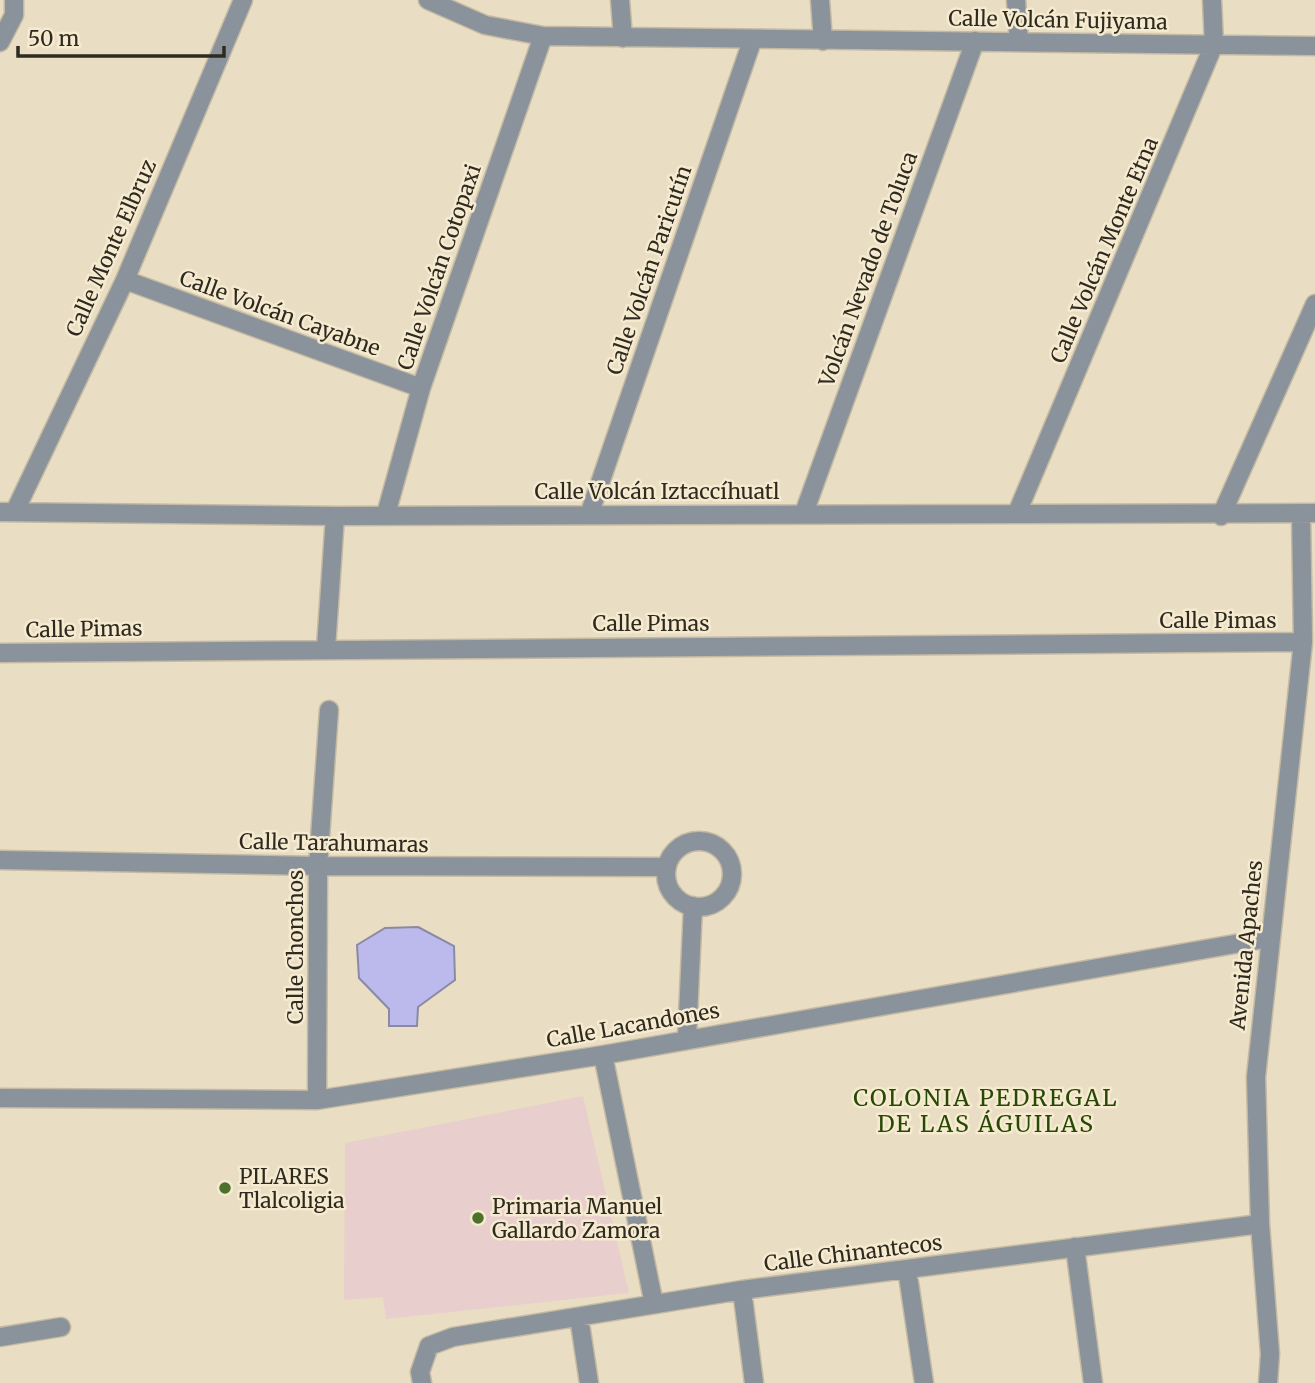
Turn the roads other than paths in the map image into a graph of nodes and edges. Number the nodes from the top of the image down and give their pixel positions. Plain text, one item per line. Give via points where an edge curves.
1 (243, 0) edge
2 (428, 0) edge
3 (620, 0) edge
4 (820, 0) edge
5 (1016, 0) edge
6 (1212, 0) edge
7 (14, 8) edge
8 (543, 36) junction
9 (622, 38) junction
10 (752, 41) junction
11 (823, 41) junction
12 (975, 41) junction
13 (0, 42) edge
14 (1019, 42) junction
15 (1214, 44) junction
16 (1315, 46) edge
17 (125, 279) junction
18 (1315, 304) edge
19 (421, 388) junction
20 (8, 512) edge
21 (804, 513) junction
22 (1017, 513) junction
23 (1308, 513) edge
24 (386, 514) junction
25 (589, 514) junction
26 (335, 516) junction
27 (1221, 516) junction
28 (1303, 642) junction
29 (326, 648) junction
30 (0, 653) edge
31 (329, 710) dead end
32 (0, 860) edge
33 (318, 866) junction
34 (667, 867) junction
35 (693, 906) junction
36 (1269, 938) junction
37 (687, 1038) junction
38 (603, 1055) junction
39 (0, 1098) edge
40 (317, 1100) junction
41 (1260, 1224) junction
42 (1075, 1247) junction
43 (907, 1269) junction
44 (742, 1290) junction
45 (654, 1304) junction
46 (579, 1317) junction
47 (61, 1327) dead end
48 (0, 1337) edge
49 (422, 1383) edge
50 (589, 1383) edge
51 (754, 1383) edge
52 (924, 1383) edge
53 (1093, 1383) edge
54 (1268, 1383) edge

1 - 17 street, Calle Monte Elbruz
2 - 8 street, Calle Volcán Fujiyama via 485,25
3 - 9 street
4 - 11 street
5 - 14 street
6 - 15 street, Calle Volcán Monte Etna
7 - 13 street
8 - 9 street, Calle Volcán Fujiyama
8 - 19 street, Calle Volcán Cotopaxi
9 - 10 street, Calle Volcán Fujiyama
10 - 11 street, Calle Volcán Fujiyama
10 - 25 street, Calle Volcán Paricutín
11 - 12 street, Calle Volcán Fujiyama
12 - 14 street, Calle Volcán Fujiyama
12 - 21 street, Volcán Nevado de Toluca
14 - 15 street, Calle Volcán Fujiyama
15 - 16 street, Calle Volcán Fujiyama
15 - 22 street, Calle Volcán Monte Etna
17 - 19 street, Calle Volcán Cayabne
17 - 20 street, Calle Monte Elbruz
18 - 27 street
19 - 24 street, Calle Volcán Cotopaxi
20 - 26 street, Calle Volcán Iztaccíhuatl
21 - 22 street, Calle Volcán Iztaccíhuatl
21 - 25 street, Calle Volcán Iztaccíhuatl
22 - 27 street, Calle Volcán Iztaccíhuatl
23 - 27 street, Calle Volcán Iztaccíhuatl
23 - 28 street, Avenida Apaches
24 - 25 street, Calle Volcán Iztaccíhuatl
24 - 26 street, Calle Volcán Iztaccíhuatl
26 - 29 street
28 - 29 street, Calle Pimas
28 - 36 street, Avenida Apaches
29 - 30 street, Calle Pimas
31 - 33 street, Calle Chonchos
32 - 33 street, Calle Tarahumaras
33 - 34 street, Calle Tarahumaras
33 - 40 street, Calle Chonchos
34 - 35 street via 671,892
34 - 35 street via 674,852 693,841 714,845 729,861 732,871 726,892 709,905
35 - 37 street
36 - 37 street, Calle Lacandones
36 - 41 street, Avenida Apaches via 1256,1077
37 - 38 street, Calle Lacandones
38 - 40 street, Calle Lacandones
38 - 45 street
39 - 40 street, Calle Lacandones
41 - 42 street, Calle Chinantecos
41 - 54 street, Avenida Apaches
42 - 43 street, Calle Chinantecos
42 - 53 street
43 - 44 street, Calle Chinantecos
43 - 52 street
44 - 45 street, Calle Chinantecos
44 - 51 street
45 - 46 street, Calle Chinantecos
46 - 49 street, Calle Chinantecos via 453,1336 429,1346 420,1372
46 - 50 street
47 - 48 street

